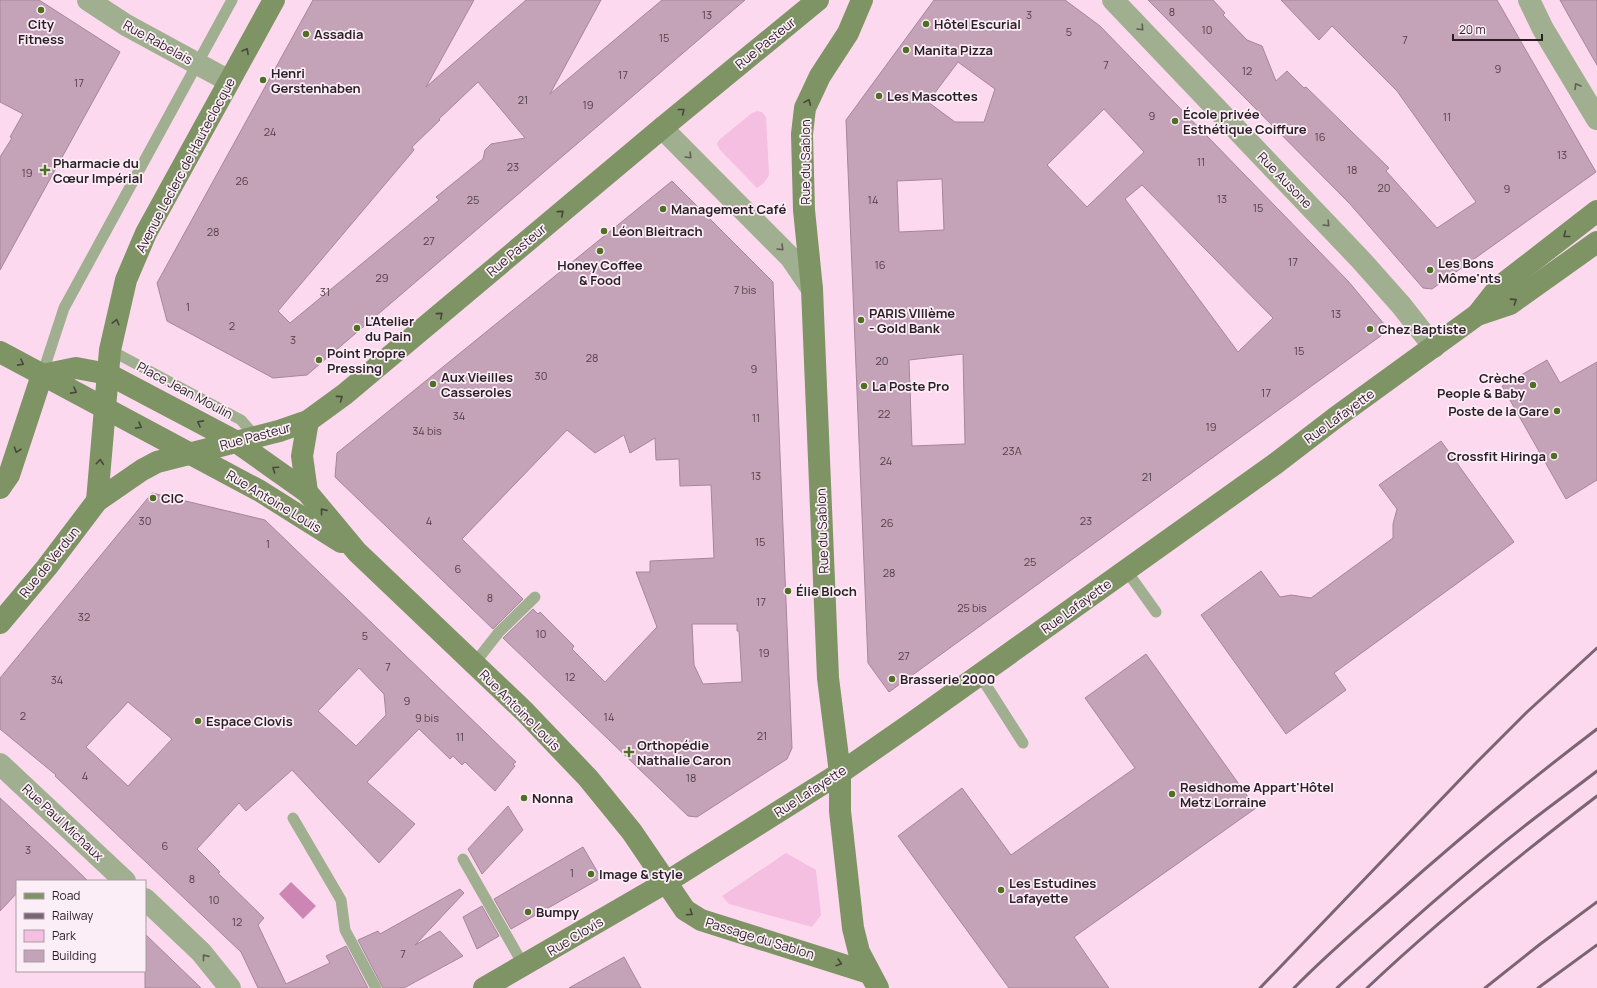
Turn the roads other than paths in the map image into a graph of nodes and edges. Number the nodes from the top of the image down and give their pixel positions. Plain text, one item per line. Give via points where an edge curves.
1 (88, 0) edge
2 (232, 0) edge
3 (274, 0) edge
4 (818, 0) edge
5 (862, 0) edge
6 (1114, 0) edge
7 (1529, 0) edge
8 (197, 64) junction
9 (229, 81) junction
10 (1597, 119) edge
11 (662, 128) junction
12 (1597, 211) edge
13 (1597, 242) edge
14 (812, 289) junction
15 (1477, 315) junction
16 (1434, 347) junction
17 (110, 350) junction
18 (0, 352) edge
19 (108, 374) junction
20 (42, 375) junction
21 (105, 408) junction
22 (308, 421) junction
23 (245, 439) junction
24 (190, 453) junction
25 (0, 488) edge
26 (307, 492) junction
27 (97, 501) junction
28 (357, 552) junction
29 (1126, 570) junction
30 (535, 597) dead end
31 (1156, 612) dead end
32 (0, 622) edge
33 (474, 664) junction
34 (979, 674) junction
35 (1023, 743) dead end
36 (0, 764) edge
37 (840, 772) junction
38 (293, 818) dead end
39 (463, 859) dead end
40 (124, 880) edge
41 (665, 883) junction
42 (146, 901) edge
43 (524, 966) junction
44 (874, 980) edge
45 (230, 988) edge
46 (376, 988) edge
47 (484, 988) edge

1 - 8 street, Rue Rabelais via 126,25
2 - 8 lane
9 -> 3 main road, Avenue Leclerc de Hauteclocque
11 -> 4 main road, Rue Pasteur
14 -> 5 main road, Rue du Sablon via 804,210 802,134 806,108 820,76 848,33
6 -> 16 street, Rue Ausone via 1360,258
10 -> 7 street via 1543,29
8 - 9 street, Rue Rabelais
8 - 20 lane via 64,308
17 -> 9 main road, Avenue Leclerc de Hauteclocque via 126,280 146,233
11 -> 14 street via 791,258
22 -> 11 main road, Rue Pasteur via 345,394
12 -> 15 main road, Rue Lafayette via 1499,286
15 -> 13 main road, Rue Lafayette via 1510,304
14 - 37 main road, Rue du Sablon via 828,678
15 - 16 main road, Rue Lafayette
16 - 29 main road, Rue Lafayette
17 - 19 main road, Avenue Leclerc de Hauteclocque
17 - 23 lane, Place Jean Moulin via 241,420
18 -> 20 main road
19 - 20 main road via 76,368
19 - 21 main road, Avenue Leclerc de Hauteclocque
23 -> 19 main road
20 -> 21 main road
20 -> 25 main road via 9,475
21 -> 24 main road
27 -> 21 main road
22 - 23 main road, Rue Pasteur
22 - 26 main road, Rue Antoine Louis via 302,456
23 - 24 main road, Rue Pasteur
26 -> 23 main road
24 - 27 main road, Rue de Verdun via 157,462
24 - 28 main road, Rue Antoine Louis via 260,491
28 -> 26 main road, Rue Antoine Louis
27 - 32 main road, Rue de Verdun via 47,567
28 - 33 main road, Rue Antoine Louis
29 - 31 lane
29 - 34 main road, Rue Lafayette
30 - 33 lane via 499,632
33 - 41 main road, Rue Antoine Louis via 525,712 588,778 632,832
34 - 35 lane
34 - 37 main road, Rue Lafayette
36 - 40 street, Rue Paul Michaux
37 - 41 main road, Rue Lafayette
37 - 44 main road, Passage du Sablon via 840,811 854,928 859,952
38 - 46 lane via 341,900 345,930
39 - 43 lane
41 - 43 main road, Rue Clovis
41 -> 44 main road, Passage du Sablon via 685,910 701,920
45 -> 42 street via 201,952
43 - 47 main road, Rue Clovis

